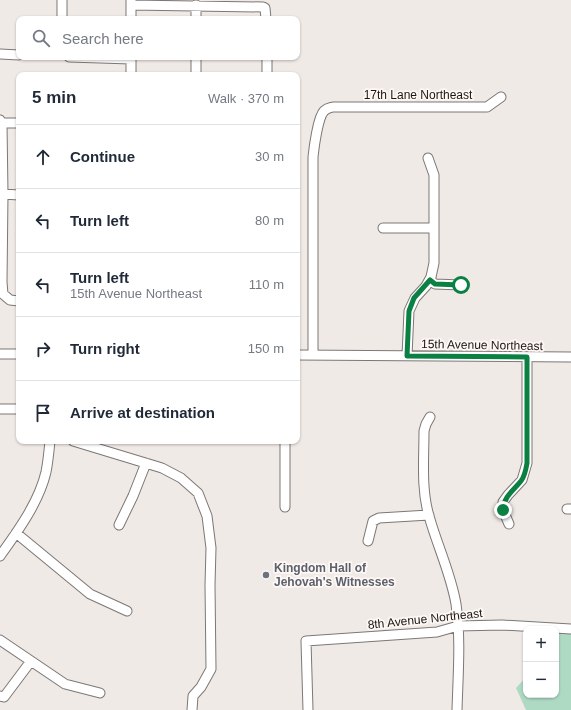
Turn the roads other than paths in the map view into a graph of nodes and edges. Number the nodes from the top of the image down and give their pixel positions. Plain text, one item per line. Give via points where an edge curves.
1 (62, 0) edge
2 (131, 2) edge
3 (196, 5) junction
4 (62, 16) edge
5 (131, 16) edge
6 (196, 16) edge
7 (266, 16) edge
8 (0, 54) edge
9 (16, 55) edge
10 (131, 60) edge
11 (196, 60) edge
12 (267, 60) edge
13 (131, 72) edge
14 (196, 72) edge
15 (267, 72) edge
16 (501, 96) dead end
17 (1, 121) edge
18 (16, 123) edge
19 (428, 158) dead end
20 (3, 194) junction
21 (16, 195) edge
22 (383, 228) dead end
23 (434, 228) junction
24 (430, 280) junction
25 (461, 285) dead end
26 (16, 301) edge
27 (0, 354) edge
28 (16, 354) edge
29 (300, 355) edge
30 (313, 355) junction
31 (407, 356) junction
32 (527, 357) junction
33 (571, 357) edge
34 (0, 409) edge
35 (16, 409) edge
36 (430, 417) dead end
37 (50, 444) edge
38 (83, 444) edge
39 (285, 444) edge
40 (146, 463) junction
41 (285, 507) dead end
42 (429, 515) junction
43 (509, 524) dead end
44 (119, 525) dead end
45 (16, 533) junction
46 (368, 541) dead end
47 (0, 556) edge
48 (128, 611) dead end
49 (458, 626) junction
50 (571, 629) edge
51 (0, 640) edge
52 (31, 661) junction
53 (100, 693) dead end
54 (0, 696) edge
55 (192, 710) edge
56 (308, 710) edge
57 (457, 710) edge

1 - 4 street
2 - 3 street
2 - 5 street
3 - 6 street
3 - 7 street via 263,7
8 - 9 street
10 - 13 street
11 - 14 street
12 - 15 street
16 - 30 street, 17th Lane Northeast via 487,107 326,109 322,115 313,157
17 - 18 street
17 - 20 street
19 - 23 street via 434,175
20 - 21 street
20 - 26 street via 2,282 4,294 10,300
22 - 23 street
23 - 24 street via 434,263
24 - 25 street via 435,284
24 - 31 street via 414,298 409,311
27 - 28 street
29 - 30 street, 15th Avenue Northeast
30 - 31 street, 15th Avenue Northeast
31 - 32 street, 15th Avenue Northeast
32 - 33 street, 15th Avenue Northeast
32 - 43 street via 527,463 522,480 504,502 503,510
34 - 35 street
36 - 42 street via 424,432 424,489
37 - 45 street via 46,472 39,492
38 - 40 street
39 - 41 street
40 - 44 street via 134,496
40 - 55 street via 181,478 198,493 207,516 211,548 211,669 193,696
42 - 46 street via 379,518 374,521
42 - 49 street via 453,589
45 - 47 street
45 - 48 street via 90,594
49 - 50 street, 8th Avenue Northeast via 502,624
49 - 56 street, 8th Avenue Northeast via 437,632 306,641
49 - 57 street
51 - 52 street
52 - 53 street via 65,684
52 - 54 street via 4,697

